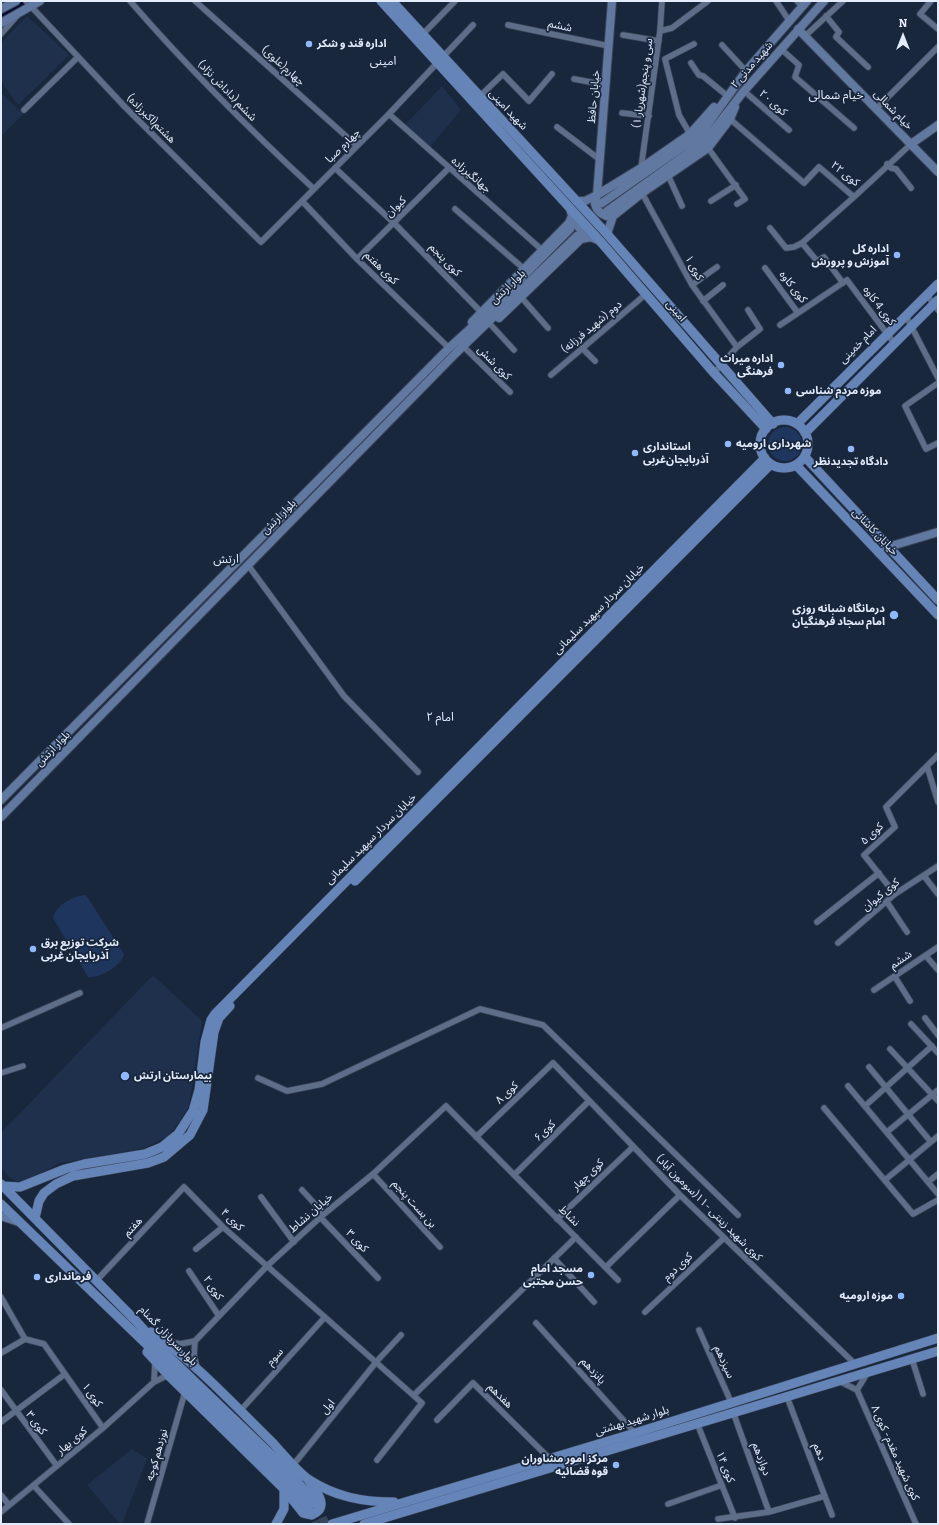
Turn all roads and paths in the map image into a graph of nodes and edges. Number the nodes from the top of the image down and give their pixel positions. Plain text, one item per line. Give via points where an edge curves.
1 (16, 1) edge
2 (40, 1) edge
3 (130, 1) edge
4 (195, 1) edge
5 (381, 1) edge
6 (392, 1) edge
7 (455, 1) edge
8 (612, 1) edge
9 (662, 1) edge
10 (708, 1) edge
11 (776, 1) edge
12 (824, 1) edge
13 (843, 1) edge
14 (931, 1) edge
15 (802, 3) edge
16 (28, 4) edge
17 (1, 9) edge
18 (19, 13) junction
19 (826, 16) junction
20 (1, 22) edge
21 (790, 22) junction
22 (473, 25) dead end
23 (508, 25) dead end
24 (798, 29) junction
25 (938, 29) edge
26 (660, 31) junction
27 (1, 34) edge
28 (623, 35) dead end
29 (805, 36) junction
30 (419, 37) junction
31 (659, 41) junction
32 (694, 44) dead end
33 (722, 45) dead end
34 (609, 46) junction
35 (938, 47) edge
36 (781, 48) junction
37 (78, 57) junction
38 (440, 59) junction
39 (691, 63) dead end
40 (868, 67) dead end
41 (746, 70) junction
42 (552, 74) dead end
43 (574, 79) dead end
44 (606, 85) junction
45 (744, 91) junction
46 (728, 93) junction
47 (474, 95) junction
48 (738, 98) junction
49 (876, 109) junction
50 (24, 110) dead end
51 (622, 113) dead end
52 (389, 114) junction
53 (649, 116) junction
54 (730, 119) junction
55 (938, 125) edge
56 (557, 127) dead end
57 (854, 128) dead end
58 (789, 130) dead end
59 (694, 140) junction
60 (911, 144) junction
61 (357, 146) junction
62 (708, 148) junction
63 (599, 159) junction
64 (887, 164) junction
65 (335, 168) junction
66 (449, 168) junction
67 (641, 168) junction
68 (938, 172) edge
69 (668, 175) junction
70 (736, 185) junction
71 (911, 188) dead end
72 (314, 189) junction
73 (642, 193) junction
74 (597, 195) junction
75 (854, 197) junction
76 (302, 201) junction
77 (711, 201) dead end
78 (602, 203) dead end
79 (573, 204) junction
80 (737, 204) dead end
81 (682, 206) dead end
82 (455, 209) dead end
83 (610, 214) junction
84 (394, 222) junction
85 (569, 226) junction
86 (770, 228) dead end
87 (607, 234) junction
88 (579, 238) junction
89 (600, 241) junction
90 (261, 242) joint
91 (802, 242) junction
92 (541, 249) junction
93 (357, 259) junction
94 (717, 267) dead end
95 (524, 268) junction
96 (765, 268) dead end
97 (845, 282) junction
98 (938, 284) edge
99 (692, 285) junction
100 (723, 285) dead end
101 (646, 294) junction
102 (927, 295) junction
103 (521, 298) junction
104 (703, 301) junction
105 (937, 305) edge
106 (748, 310) dead end
107 (481, 312) junction
108 (798, 313) junction
109 (906, 316) junction
110 (780, 325) dead end
111 (491, 326) junction
112 (548, 328) dead end
113 (911, 328) junction
114 (887, 333) junction
115 (894, 343) junction
116 (737, 347) junction
117 (449, 348) junction
118 (465, 348) junction
119 (582, 348) junction
120 (514, 350) dead end
121 (455, 354) junction
122 (595, 361) dead end
123 (722, 365) junction
124 (714, 373) junction
125 (550, 375) dead end
126 (938, 378) edge
127 (938, 384) edge
128 (510, 392) dead end
129 (797, 424) junction
130 (769, 426) junction
131 (805, 433) junction
132 (938, 444) edge
133 (805, 456) junction
134 (768, 461) junction
135 (796, 465) junction
136 (938, 532) edge
137 (888, 547) junction
138 (879, 553) junction
139 (240, 557) junction
140 (248, 565) junction
141 (938, 600) edge
142 (938, 615) edge
143 (938, 755) edge
144 (927, 766) junction
145 (418, 772) dead end
146 (3, 798) edge
147 (938, 802) edge
148 (13, 805) junction
149 (1, 817) edge
150 (938, 866) edge
151 (879, 873) junction
152 (924, 876) junction
153 (896, 894) junction
154 (938, 894) edge
155 (887, 902) junction
156 (817, 922) dead end
157 (907, 932) dead end
158 (838, 943) dead end
159 (938, 947) edge
160 (926, 956) junction
161 (938, 970) edge
162 (895, 976) junction
163 (874, 990) dead end
164 (80, 993) dead end
165 (910, 1001) dead end
166 (925, 1018) dead end
167 (911, 1024) dead end
168 (1, 1028) edge
169 (938, 1035) edge
170 (932, 1046) junction
171 (890, 1049) dead end
172 (938, 1053) edge
173 (552, 1063) joint
174 (23, 1066) dead end
175 (869, 1067) dead end
176 (908, 1068) junction
177 (1, 1073) edge
178 (258, 1078) dead end
179 (848, 1086) dead end
180 (886, 1087) junction
181 (938, 1090) edge
182 (932, 1094) junction
183 (589, 1101) junction
184 (938, 1101) edge
185 (446, 1106) joint
186 (865, 1106) junction
187 (824, 1108) dead end
188 (908, 1114) junction
189 (886, 1132) junction
190 (938, 1136) edge
191 (476, 1137) junction
192 (931, 1142) junction
193 (633, 1146) junction
194 (909, 1160) junction
195 (373, 1174) junction
196 (938, 1174) edge
197 (514, 1175) junction
198 (885, 1180) junction
199 (928, 1182) junction
200 (2, 1185) edge
201 (184, 1187) joint
202 (302, 1190) dead end
203 (938, 1194) edge
204 (680, 1195) junction
205 (261, 1197) dead end
206 (938, 1200) edge
207 (1, 1204) edge
208 (1, 1216) edge
209 (322, 1216) junction
210 (738, 1216) dead end
211 (35, 1218) junction
212 (558, 1219) junction
213 (19, 1222) junction
214 (223, 1227) junction
215 (576, 1237) junction
216 (724, 1238) junction
217 (294, 1242) junction
218 (440, 1247) dead end
219 (196, 1250) dead end
220 (554, 1258) junction
221 (267, 1266) junction
222 (606, 1267) junction
223 (189, 1271) dead end
224 (378, 1278) dead end
225 (618, 1280) dead end
226 (96, 1281) junction
227 (1, 1297) edge
228 (594, 1302) dead end
229 (646, 1312) dead end
230 (219, 1316) junction
231 (325, 1317) junction
232 (137, 1322) junction
233 (536, 1323) dead end
234 (131, 1330) junction
235 (699, 1330) dead end
236 (400, 1335) dead end
237 (938, 1338) edge
238 (25, 1340) junction
239 (196, 1340) junction
240 (164, 1341) junction
241 (938, 1351) edge
242 (1, 1353) edge
243 (912, 1359) junction
244 (377, 1361) junction
245 (155, 1362) junction
246 (855, 1364) junction
247 (197, 1370) junction
248 (868, 1371) junction
249 (65, 1374) junction
250 (168, 1374) junction
251 (838, 1380) junction
252 (154, 1382) junction
253 (1, 1390) edge
254 (857, 1390) junction
255 (185, 1392) junction
256 (923, 1394) dead end
257 (414, 1395) junction
258 (787, 1397) junction
259 (731, 1402) junction
260 (240, 1411) junction
261 (15, 1412) junction
262 (733, 1412) junction
263 (437, 1420) dead end
264 (1, 1422) edge
265 (697, 1423) junction
266 (103, 1428) junction
267 (654, 1432) junction
268 (635, 1433) junction
269 (549, 1458) junction
270 (377, 1460) dead end
271 (294, 1464) junction
272 (57, 1466) junction
273 (307, 1478) junction
274 (722, 1485) junction
275 (34, 1486) junction
276 (284, 1489) junction
277 (1, 1494) edge
278 (825, 1496) junction
279 (404, 1502) junction
280 (668, 1504) dead end
281 (9, 1505) junction
282 (1, 1512) edge
283 (769, 1512) junction
284 (832, 1515) dead end
285 (735, 1518) junction
286 (718, 1519) dead end
287 (69, 1524) edge
288 (147, 1524) edge
289 (276, 1524) edge
290 (332, 1524) edge
291 (364, 1524) edge
292 (916, 1524) edge

1 - 17 main road
2 - 16 main road
3 - 72 street, ششم (داداش نژاد) via 168,45 257,136
4 - 61 street, چهارم(علوی)
5 - 30 main road, شهید امینی
6 - 30 main road, شهید امینی
7 - 30 street
8 - 34 main road, خیابان حافظ
9 - 26 street, سی و پنجم(شهریار ۱)
10 - 26 street via 672,28
11 - 21 street
12 - 24 main road, شهید مدنی ۲
13 - 19 street
14 - 25 street via 920,14
15 - 21 main road, شهید مدنی ۲
16 - 18 main road
16 - 37 street, هشتم(اکبرزاده)
18 - 20 main road
18 - 27 street
19 - 29 street
19 - 40 street via 839,32 836,37
21 - 41 main road, شهید مدنی ۲
22 - 38 street
23 - 34 street, ششم
24 - 29 main road, خیام شمالی
24 - 36 main road, شهید مدنی ۲
26 - 31 street, سی و پنجم(شهریار ۱)
28 - 31 street
29 - 49 main road, خیام شمالی
30 - 38 main road, شهید امینی
31 - 53 street, سی و پنجم(شهریار ۱)
32 - 59 street via 665,59 679,115
33 - 41 street
34 - 44 main road, خیابان حافظ
35 - 49 street
36 - 45 main road, شهید مدنی ۲
36 - 57 street via 799,65 795,77
37 - 50 street
37 - 90 street, هشتم(اکبرزاده)
38 - 47 main road, شهید امینی
38 - 52 street, چهارم صبا
39 - 46 street via 699,75
41 - 46 main road, شهید مدنی ۲
42 - 47 street via 529,101 503,74
43 - 44 street
44 - 63 main road, خیابان حافظ
45 - 48 main road, شهید مدنی ۲
45 - 58 street, کوی ۲۰
46 - 59 main road, شهید مدنی ۲
47 - 79 main road, شهید امینی
48 - 54 main road
48 - 59 main road, شهید مدنی ۲ via 705,141
49 - 60 main road, خیام شمالی
51 - 53 street
52 - 61 street, چهارم صبا
52 - 66 street, جهانگیرزاده
53 - 67 street, سی و پنجم(شهریار ۱)
54 - 62 main road
54 - 75 street, کوی ۲۲ via 804,183 819,167
55 - 60 main road
56 - 63 street
59 - 67 main road
59 - 78 main road
59 - 83 main road
60 - 64 street, کوی ۲۲
60 - 68 main road, خیام شمالی
61 - 65 street, چهارم صبا
62 - 69 main road
62 - 70 street
63 - 74 main road, خیابان حافظ
64 - 71 street via 896,169
64 - 75 street, کوی ۲۲
65 - 72 street, چهارم صبا
65 - 84 street, کوی پنجم
66 - 84 street, کیوان
66 - 92 street, جهانگیرزاده
67 - 74 main road
69 - 73 main road
69 - 81 street
70 - 77 street
70 - 80 street via 745,199
72 - 76 street, چهارم صبا
73 - 83 main road
73 - 99 street, کوی ۱
74 - 79 main road
74 - 83 main road, خیابان حافظ via 595,204 598,212 606,216
75 - 91 street
76 - 90 street, چهارم صبا
76 - 93 street, کوی هفتم
79 - 85 main road
79 - 87 main road, شهید امینی
79 - 89 main road, امینی
82 - 95 street
83 - 87 main road
84 - 93 street, کیوان
84 - 107 street, کوی پنجم
85 - 88 main road via 575,224 580,229 583,233
85 - 92 main road
85 - 117 main road, بلوار ارتش via 482,318
86 - 91 street via 786,248
87 - 123 main road, امینی
88 - 89 main road via 590,237
88 - 103 main road
88 - 121 main road, بلوار ارتش
89 - 101 main road, امینی
91 - 97 street, کوی 4 کاوه via 817,261 824,257
92 - 95 main road
93 - 117 street, کوی هفتم
94 - 99 street
95 - 107 main road
96 - 108 street, کوی کاوه
97 - 108 street, کوی کاوه
97 - 114 street, کوی 4 کاوه
98 - 102 main road, امام خمینی
99 - 104 street, کوی ۱
100 - 104 street
101 - 119 street, دوم (شهید فرزانه)
101 - 124 main road, امینی
102 - 105 street
102 - 109 main road, امام خمینی
103 - 111 main road
103 - 112 street
104 - 116 street, کوی ۱
105 - 113 main road
106 - 116 street via 760,329
107 - 117 main road
108 - 110 street
109 - 113 street
109 - 114 main road, امام خمینی
111 - 118 main road
111 - 120 street
113 - 115 main road
113 - 126 street
114 - 115 street, کوی 4 کاوه
114 - 129 main road, امام خمینی
115 - 131 main road
116 - 123 street
117 - 139 main road, بلوار ارتش
118 - 121 main road
118 - 128 street, کوی شش
119 - 122 street
119 - 125 street, دوم (شهید فرزانه)
121 - 140 main road, بلوار ارتش
123 - 124 street
123 - 130 main road, امینی
124 - 130 main road, امینی
127 - 132 street via 904,406 926,449
129 - 130 main road via 785,420
129 - 131 main road
130 - 134 main road via 760,446
131 - 133 main road via 808,445
133 - 135 main road
133 - 137 main road
134 - 135 main road via 786,468
134 - 200 main road, خیابان سردار سپهبد سلیمانی via 214,1014 206,1036 194,1111 178,1134 162,1147 145,1154 64,1169 20,1188
134 - 211 main road, خیابان سردار سپهبد سلیمانی via 220,1018 212,1039 203,1110 190,1135 164,1156 148,1163 73,1176 56,1184 44,1193 39,1201
135 - 138 main road, خیابان کاشانی
136 - 137 main road
137 - 138 main road
137 - 141 main road
138 - 142 main road, خیابان کاشانی
139 - 140 main road
139 - 146 main road, بلوار ارتش
140 - 145 street via 344,696
140 - 148 main road, بلوار ارتش
143 - 144 street
144 - 147 street
144 - 151 street, کوی ۵ via 886,807 895,827 864,855
146 - 148 main road
148 - 149 main road, بلوار ارتش
150 - 152 street, کوی کیوان
151 - 153 street, کوی ۵
151 - 156 street
152 - 153 street, کوی کیوان
152 - 154 street
153 - 155 street, کوی کیوان
155 - 157 street
155 - 158 street, کوی کیوان
159 - 160 street, ششم
160 - 161 street
160 - 162 street, ششم
162 - 163 street, ششم
162 - 165 street
164 - 168 street
166 - 169 street
167 - 170 street
170 - 172 street
170 - 176 street
171 - 176 street
173 - 183 street, کوی شهید زینتی -۱۱(سومون آباد)
173 - 191 street, کوی ۸
174 - 177 street
175 - 180 street
176 - 180 street
176 - 182 street
178 - 210 street via 287,1091 322,1084 480,1009 543,1025
179 - 186 street
180 - 186 street
180 - 188 street
181 - 182 street
182 - 184 street
182 - 188 street
183 - 193 street, کوی شهید زینتی -۱۱(سومون آباد)
183 - 197 street, کوی۶
185 - 191 street, نشاط
185 - 195 street, خیابان نشاط
186 - 189 street
187 - 198 street
188 - 189 street
188 - 192 street
189 - 194 street
190 - 192 street
191 - 197 street, نشاط
192 - 194 street
193 - 204 street, کوی شهید زینتی -۱۱(سومون آباد)
193 - 212 street, کوی چهار
194 - 198 street
194 - 199 street
195 - 209 street, خیابان نشاط
195 - 218 street, بن بست پنجم
196 - 199 street
197 - 212 street, نشاط
198 - 206 street via 913,1214
199 - 203 street
200 - 211 main road, بلوار سربازان گمنام
201 - 214 street, کوی ۴
201 - 226 street, هفتم
202 - 209 street
204 - 216 street, کوی شهید زینتی -۱۱(سومون آباد)
204 - 222 street
205 - 217 street
207 - 213 main road, بلوار سربازان گمنام
208 - 213 main road
209 - 217 street, خیابان نشاط
209 - 224 street, کوی ۳
211 - 226 main road, بلوار سربازان گمنام
212 - 215 street, نشاط
213 - 234 main road, بلوار سربازان گمنام
214 - 219 street
214 - 221 street, کوی ۴
215 - 220 street
215 - 222 street, نشاط
216 - 229 street, کوی دوم
216 - 246 street, کوی شهید زینتی -۱۱(سومون آباد)
217 - 221 street, خیابان نشاط
220 - 228 street
220 - 257 street
221 - 230 street, خیابان نشاط
221 - 231 street, کوی ۴
222 - 225 street, نشاط
223 - 230 street, کوی ۲
226 - 232 main road, بلوار سربازان گمنام
227 - 238 street
230 - 239 street, خیابان نشاط
231 - 244 street, کوی ۴
231 - 260 street, سوم
232 - 234 main road, بلوار سربازان گمنام via 163,1351 288,1471 313,1507
232 - 240 main road
233 - 268 street, پانزدهم
234 - 245 main road
235 - 259 street, سیزدهم
236 - 244 street, اول
237 - 246 main road, بلوار شهید بهشتی
238 - 242 street
238 - 249 street, کوی ۱ via 44,1344
239 - 240 street via 180,1344
239 - 247 street via 194,1355
240 - 247 main road
241 - 243 main road, بلوار شهید بهشتی
243 - 248 main road, بلوار شهید بهشتی
243 - 256 street
244 - 257 street, کوی ۴
244 - 271 street, اول
245 - 250 main road
245 - 252 street
246 - 259 main road, بلوار شهید بهشتی
247 - 260 main road
248 - 251 main road, بلوار شهید بهشتی
248 - 254 street
249 - 261 street
249 - 266 street, کوی ۱
250 - 252 street, کوی بهار
250 - 255 main road
251 - 254 street
251 - 258 main road, بلوار شهید بهشتی
252 - 266 street, کوی بهار
253 - 261 street, کوی ۳
254 - 292 street, کوی شهید مقدم- کوی ۸
255 - 276 main road
255 - 288 street, نوزدهم کوچه
257 - 270 street via 422,1402
258 - 262 main road, بلوار شهید بهشتی
258 - 278 street, دهم
259 - 267 main road, بلوار شهید بهشتی
260 - 271 main road
261 - 264 street
261 - 272 street, کوی ۳
262 - 265 main road, بلوار شهید بهشتی
262 - 283 street, دوازدهم
263 - 269 street, هفدهم via 473,1383
265 - 267 main road, بلوار شهید بهشتی
265 - 274 street, کوی ۱۴
266 - 272 street, کوی بهار
267 - 268 main road, بلوار شهید بهشتی
267 - 291 main road, بلوار شهید بهشتی
268 - 269 main road, بلوار شهید بهشتی
269 - 279 main road, بلوار شهید بهشتی
271 - 273 main road
272 - 275 street, کوی بهار
273 - 276 main road via 321,1499 322,1505 317,1513 304,1513
273 - 279 main road via 332,1492 352,1499
274 - 280 street
274 - 285 street, کوی ۱۴
275 - 281 street, کوی بهار
275 - 287 street
276 - 289 main road via 284,1509
277 - 281 street
278 - 283 street
278 - 284 street, دهم
279 - 290 main road, بلوار شهید بهشتی
281 - 282 street, کوی بهار
283 - 285 street
285 - 286 street

